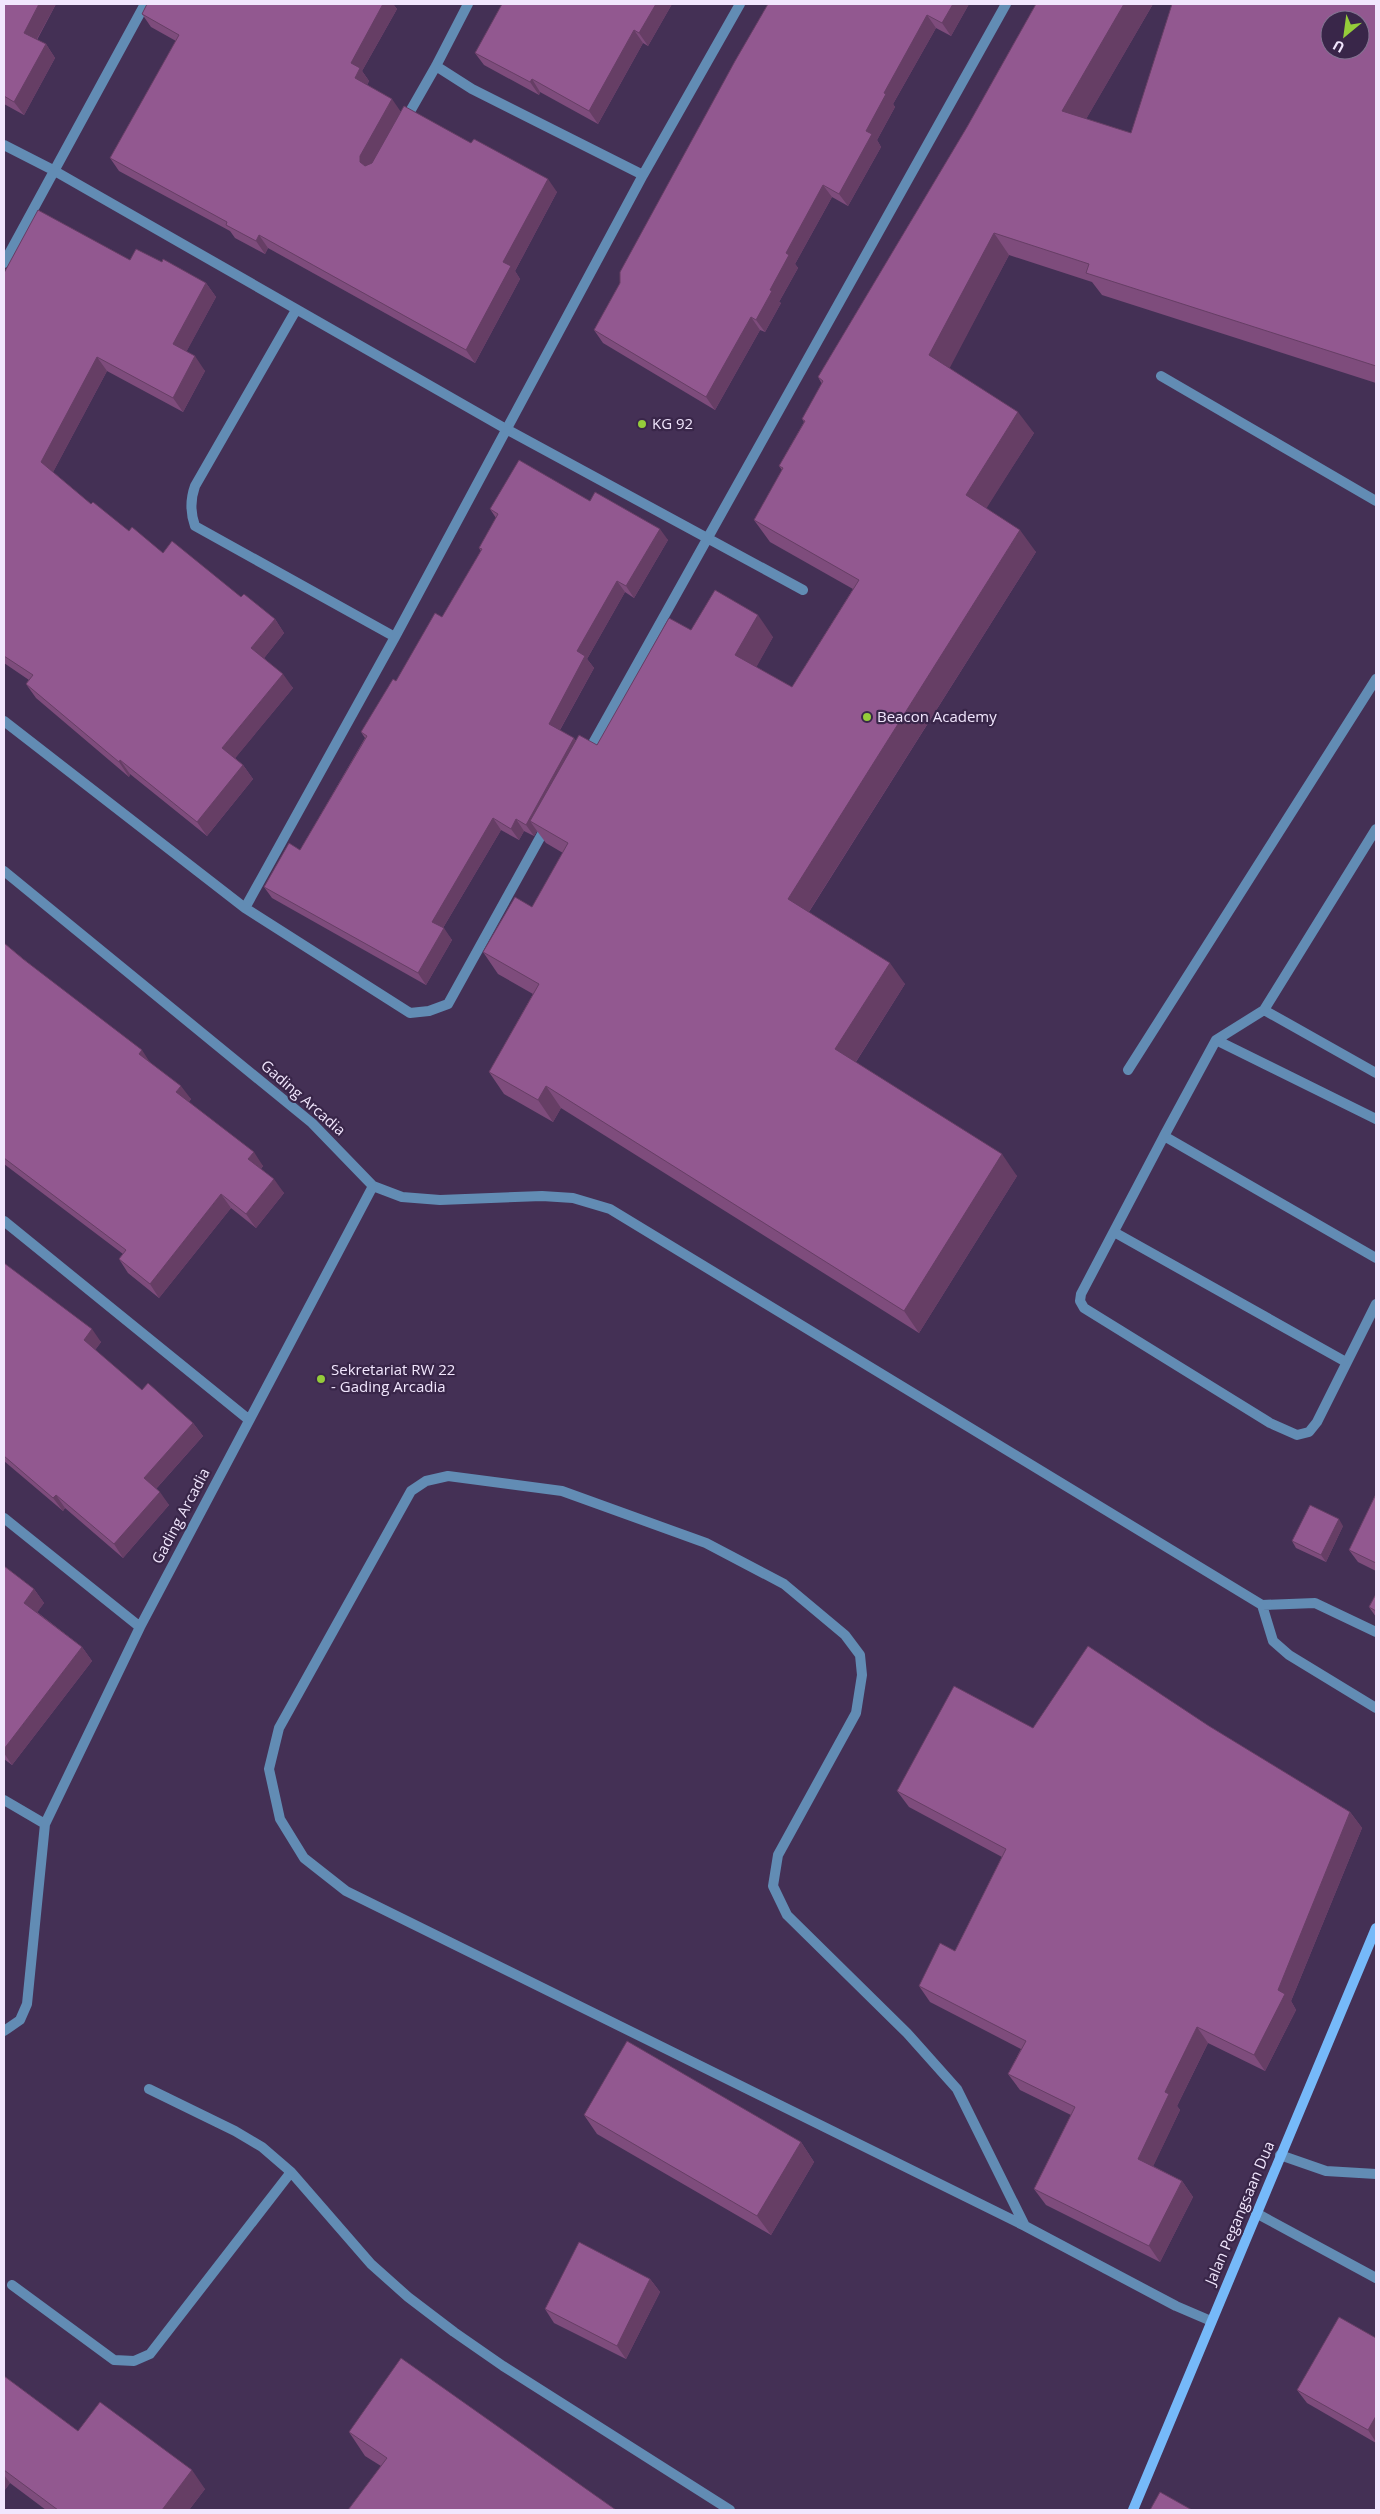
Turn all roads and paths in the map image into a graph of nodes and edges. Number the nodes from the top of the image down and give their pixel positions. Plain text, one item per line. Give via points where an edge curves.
1 (145, 4) edge
2 (468, 4) edge
3 (740, 4) edge
4 (1006, 4) edge
5 (436, 66) junction
6 (398, 131) edge
7 (4, 145) edge
8 (53, 170) junction
9 (643, 175) junction
10 (4, 263) edge
11 (296, 310) junction
12 (1161, 376) dead end
13 (506, 429) junction
14 (1376, 502) edge
15 (707, 540) junction
16 (803, 590) dead end
17 (396, 637) junction
18 (1376, 679) edge
19 (4, 721) edge
20 (582, 763) edge
21 (553, 815) edge
22 (1376, 829) edge
23 (4, 871) edge
24 (245, 908) junction
25 (1264, 1010) junction
26 (1216, 1040) junction
27 (1128, 1070) dead end
28 (1376, 1073) edge
29 (1376, 1119) edge
30 (1164, 1136) junction
31 (373, 1186) junction
32 (4, 1220) edge
33 (1114, 1232) junction
34 (1376, 1258) edge
35 (1376, 1304) edge
36 (1346, 1362) junction
37 (248, 1420) junction
38 (4, 1518) edge
39 (1262, 1605) junction
40 (140, 1627) junction
41 (1376, 1632) edge
42 (1376, 1708) edge
43 (4, 1800) edge
44 (45, 1824) junction
45 (1376, 1928) edge
46 (4, 2031) edge
47 (149, 2089) dead end
48 (1280, 2155) junction
49 (291, 2172) junction
50 (1376, 2174) edge
51 (1256, 2213) junction
52 (1025, 2226) junction
53 (1376, 2278) edge
54 (12, 2286) dead end
55 (1212, 2320) junction
56 (730, 2510) edge
57 (1132, 2510) edge

1 - 8 street
2 - 5 street
3 - 9 street
4 - 15 street
5 - 6 street
5 - 9 street via 472,88
7 - 8 street
8 - 10 street
8 - 11 street
9 - 13 street
11 - 13 street
11 - 17 street via 195,486 190,512 195,526
12 - 14 street
13 - 15 street
13 - 17 street
15 - 16 street
15 - 20 street
17 - 24 street
18 - 27 street
19 - 24 street
21 - 24 street via 448,1004 429,1012 410,1013
22 - 25 street
23 - 31 street, Gading Arcadia via 312,1123
25 - 26 street
25 - 28 street
26 - 29 street
26 - 30 street
30 - 33 street
30 - 34 street
31 - 37 street, Gading Arcadia
31 - 39 street via 402,1197 440,1200 542,1196 573,1198 610,1209
32 - 37 street
33 - 36 street
33 - 36 street via 1081,1294 1084,1308 1270,1423 1297,1434 1309,1432
35 - 36 street
37 - 40 street, Gading Arcadia
38 - 40 street
39 - 41 street via 1315,1603
39 - 42 street via 1273,1641 1289,1655
40 - 44 street, Gading Arcadia
43 - 44 street
44 - 46 street, Gading Arcadia via 27,2004 20,2020
45 - 48 main road, Jalan Pegangsaan Dua
47 - 49 street via 235,2131
48 - 50 street via 1326,2171
48 - 51 main road, Jalan Pegangsaan Dua
49 - 54 street via 150,2354 134,2361 114,2360
49 - 56 street via 371,2264 446,2326 503,2366
51 - 53 street
51 - 55 main road, Jalan Pegangsaan Dua
52 - 52 street via 346,1891 304,1858 280,1819 270,1769 279,1728 411,1491 426,1481 448,1476 562,1491 706,1542 784,1584 846,1635 860,1655 862,1675 856,1713 778,1854 773,1886 787,1915 907,2033 957,2089
52 - 55 street via 1176,2306
55 - 57 main road, Jalan Pegangsaan Dua

